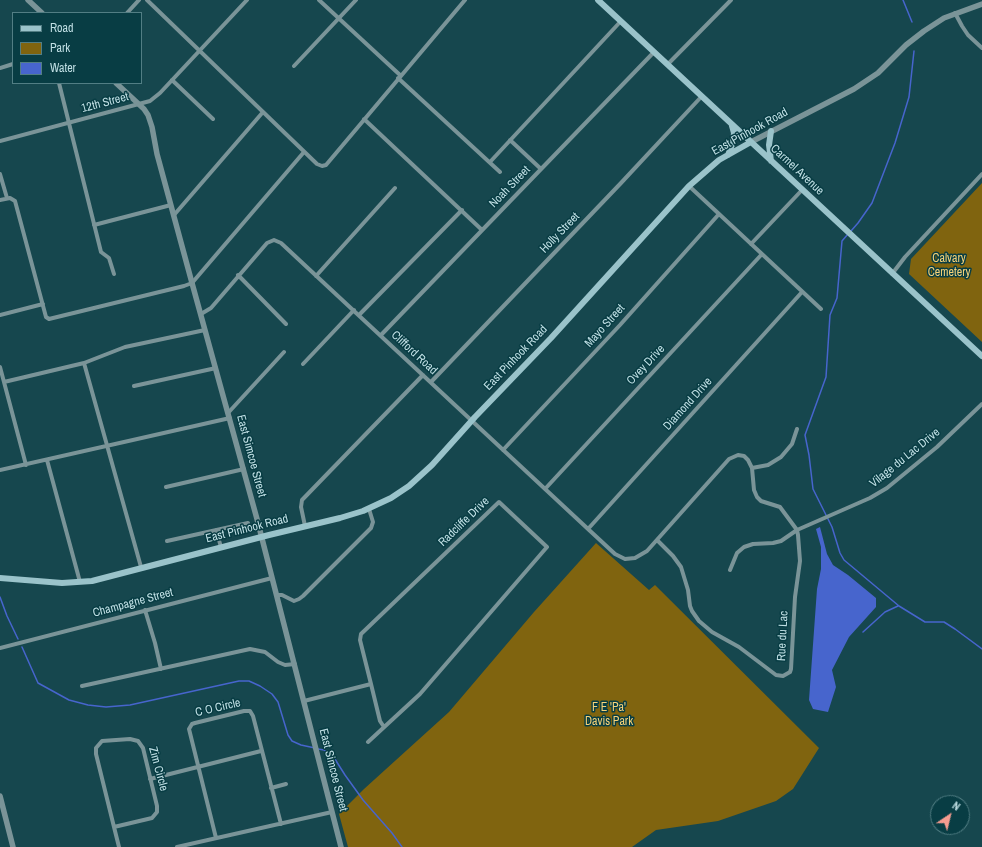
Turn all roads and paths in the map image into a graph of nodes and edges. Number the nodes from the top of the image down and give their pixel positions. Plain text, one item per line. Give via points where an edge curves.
1 (29, 0) edge
2 (139, 0) edge
3 (147, 0) edge
4 (247, 0) edge
5 (319, 0) edge
6 (356, 0) edge
7 (465, 0) edge
8 (731, 0) edge
9 (603, 1) edge
10 (982, 4) edge
11 (41, 12) edge
12 (128, 12) edge
13 (955, 13) junction
14 (339, 18) junction
15 (621, 21) junction
16 (982, 48) edge
17 (200, 50) junction
18 (654, 52) junction
19 (12, 64) edge
20 (668, 64) junction
21 (294, 66) dead end
22 (0, 68) edge
23 (399, 77) junction
24 (172, 80) junction
25 (59, 84) edge
26 (117, 84) edge
27 (702, 96) junction
28 (139, 104) junction
29 (263, 112) junction
30 (213, 119) dead end
31 (364, 119) junction
32 (69, 123) junction
33 (732, 126) junction
34 (771, 131) junction
35 (510, 140) junction
36 (0, 141) edge
37 (751, 142) junction
38 (304, 152) junction
39 (727, 155) junction
40 (771, 161) junction
41 (490, 162) junction
42 (541, 169) junction
43 (500, 172) dead end
44 (0, 174) edge
45 (982, 174) edge
46 (689, 186) junction
47 (395, 188) dead end
48 (802, 190) junction
49 (7, 198) junction
50 (0, 200) edge
51 (171, 205) junction
52 (462, 210) junction
53 (719, 214) junction
54 (174, 215) junction
55 (94, 225) junction
56 (482, 230) junction
57 (752, 244) junction
58 (762, 254) junction
59 (114, 274) dead end
60 (892, 274) junction
61 (238, 275) junction
62 (316, 276) junction
63 (192, 283) junction
64 (802, 292) junction
65 (43, 304) junction
66 (821, 309) dead end
67 (354, 310) junction
68 (201, 314) junction
69 (0, 315) edge
70 (359, 315) junction
71 (286, 324) dead end
72 (205, 330) junction
73 (381, 335) junction
74 (284, 352) dead end
75 (982, 356) edge
76 (84, 363) junction
77 (303, 364) dead end
78 (0, 367) edge
79 (216, 368) junction
80 (423, 375) junction
81 (4, 382) junction
82 (431, 382) junction
83 (134, 386) dead end
84 (982, 404) edge
85 (229, 415) junction
86 (472, 421) junction
87 (797, 429) dead end
88 (107, 446) junction
89 (503, 450) junction
90 (47, 460) junction
91 (26, 465) junction
92 (752, 468) junction
93 (244, 469) junction
94 (0, 470) edge
95 (166, 488) dead end
96 (545, 489) junction
97 (369, 509) junction
98 (248, 523) dead end
99 (305, 526) junction
100 (588, 529) junction
101 (216, 530) junction
102 (797, 530) junction
103 (262, 537) junction
104 (657, 540) junction
105 (167, 541) dead end
106 (221, 547) junction
107 (141, 567) junction
108 (730, 570) dead end
109 (0, 578) edge
110 (272, 578) junction
111 (80, 582) junction
112 (277, 595) junction
113 (145, 610) junction
114 (0, 648) edge
115 (295, 664) junction
116 (161, 669) junction
117 (371, 684) junction
118 (82, 686) dead end
119 (304, 701) junction
120 (384, 727) junction
121 (368, 742) dead end
122 (262, 751) junction
123 (198, 768) junction
124 (150, 779) junction
125 (286, 784) dead end
126 (271, 788) junction
127 (0, 796) edge
128 (332, 812) junction
129 (281, 824) junction
130 (114, 827) junction
131 (216, 838) junction
132 (13, 847) edge
133 (119, 847) edge
134 (177, 847) edge
135 (341, 847) edge

1 - 11 street
2 - 12 street
3 - 17 street
4 - 17 street, 12th Street
5 - 14 street
6 - 14 street
7 - 23 street
8 - 20 street
9 - 15 main road, Carmel Avenue
10 - 13 street, East Pinhook Road
13 - 16 street via 968,35
13 - 34 street, East Pinhook Road via 912,40 878,73 866,81
14 - 21 street
14 - 23 street
15 - 18 main road, Carmel Avenue
15 - 35 street
17 - 24 street, 12th Street
17 - 29 street
18 - 20 main road, Carmel Avenue
18 - 42 street, Noah Street
19 - 22 street
20 - 27 main road, Carmel Avenue
23 - 31 street
23 - 41 street
24 - 28 street, 12th Street via 153,99
24 - 30 street
25 - 32 street
26 - 28 street, East Simcoe Street
27 - 33 main road, Carmel Avenue
27 - 82 street, Holly Street
28 - 32 street, 12th Street
28 - 51 street, East Simcoe Street via 152,127
29 - 38 street
29 - 54 street
31 - 38 street via 323,166
31 - 52 street
32 - 36 street, 12th Street
32 - 55 street
33 - 37 main road, Carmel Avenue
33 - 39 main road via 733,142
34 - 37 street, East Pinhook Road
34 - 40 main road
35 - 41 street
35 - 42 street
37 - 39 main road, East Pinhook Road
37 - 40 main road, Carmel Avenue
38 - 63 street
39 - 46 main road, East Pinhook Road via 710,166
40 - 48 main road, Carmel Avenue
41 - 43 street
42 - 56 street, Noah Street
44 - 49 street
45 - 60 street via 905,256
46 - 53 street
46 - 86 main road, East Pinhook Road
47 - 62 street
48 - 57 street
48 - 60 main road, Carmel Avenue
49 - 50 street
49 - 65 street via 13,199 16,205
51 - 54 street, East Simcoe Street
51 - 55 street
52 - 56 street
52 - 70 street
53 - 57 street
53 - 89 street, Mayo Street
54 - 63 street, East Simcoe Street
55 - 59 street via 101,252 109,258
56 - 73 street, Noah Street
57 - 58 street
58 - 64 street
58 - 96 street, Ovey Drive
60 - 75 main road, Carmel Avenue
61 - 62 street, Clifford Road via 263,247 274,240 286,247
61 - 68 street, Clifford Road via 211,308
61 - 71 street
62 - 67 street, Clifford Road
63 - 65 street via 49,319 46,317
63 - 68 street, East Simcoe Street
64 - 66 street
64 - 100 street, Diamond Drive
65 - 69 street
67 - 70 street, Clifford Road
67 - 77 street
68 - 72 street, East Simcoe Street
70 - 73 street, Clifford Road
72 - 76 street via 125,347
72 - 79 street, East Simcoe Street
73 - 80 street, Clifford Road
74 - 85 street
76 - 81 street
76 - 88 street
78 - 81 street
79 - 83 street
79 - 85 street, East Simcoe Street
80 - 82 street, Clifford Road
80 - 99 street via 302,500
81 - 91 street
82 - 86 street, Clifford Road
84 - 102 street, Vilage du Lac Drive via 937,447 887,488
85 - 88 street
85 - 93 street, East Simcoe Street
86 - 89 street, Clifford Road
86 - 97 main road, East Pinhook Road via 421,476 398,494
87 - 92 street via 792,444 781,457 768,465
88 - 90 street
88 - 107 street
89 - 96 street, Clifford Road
90 - 91 street
90 - 111 street
91 - 94 street
92 - 102 street, Rue du Lac via 754,490 758,498 780,506
92 - 104 street via 748,460 742,456 729,459
93 - 95 street
93 - 103 street, East Simcoe Street
96 - 100 street, Clifford Road
97 - 99 main road, East Pinhook Road
97 - 112 street via 373,522 371,528 303,596 294,601
98 - 101 street
99 - 103 main road, East Pinhook Road
100 - 104 street, Clifford Road via 615,554 625,559 635,558 647,551
101 - 105 street
101 - 106 street
102 - 104 street, Rue du Lac via 800,561 793,617 791,669 783,676 776,674 699,621 690,606 681,567
102 - 108 street, Vilage du Lac Drive via 781,541 753,544 740,550
103 - 106 main road, East Pinhook Road
103 - 110 street, East Simcoe Street
106 - 107 main road, East Pinhook Road
107 - 111 main road, East Pinhook Road via 110,577
109 - 111 main road, East Pinhook Road
110 - 112 street, East Simcoe Street
110 - 113 street, Champagne Street
112 - 115 street, East Simcoe Street
113 - 114 street, Champagne Street
113 - 116 street
115 - 116 street via 282,664 265,652 253,649
115 - 119 street, East Simcoe Street
116 - 118 street
117 - 119 street
117 - 120 street, Radcliffe Drive via 380,721
117 - 120 street, Radcliffe Drive via 360,640 362,632 499,502 547,547 420,694
119 - 128 street, East Simcoe Street
120 - 121 street, Radcliffe Drive
122 - 123 street
122 - 123 street, C O Circle via 253,716 248,711 195,723 190,726 189,732
122 - 126 street, C O Circle
123 - 124 street
123 - 131 street, C O Circle
124 - 130 street, Zim Circle via 157,806 156,814 152,818
124 - 130 street, Zim Circle via 143,748 138,741 102,740 98,745 96,754
125 - 126 street
126 - 129 street, C O Circle
127 - 132 street
128 - 129 street
128 - 135 street, East Simcoe Street
129 - 131 street
130 - 133 street, Zim Circle
131 - 134 street

